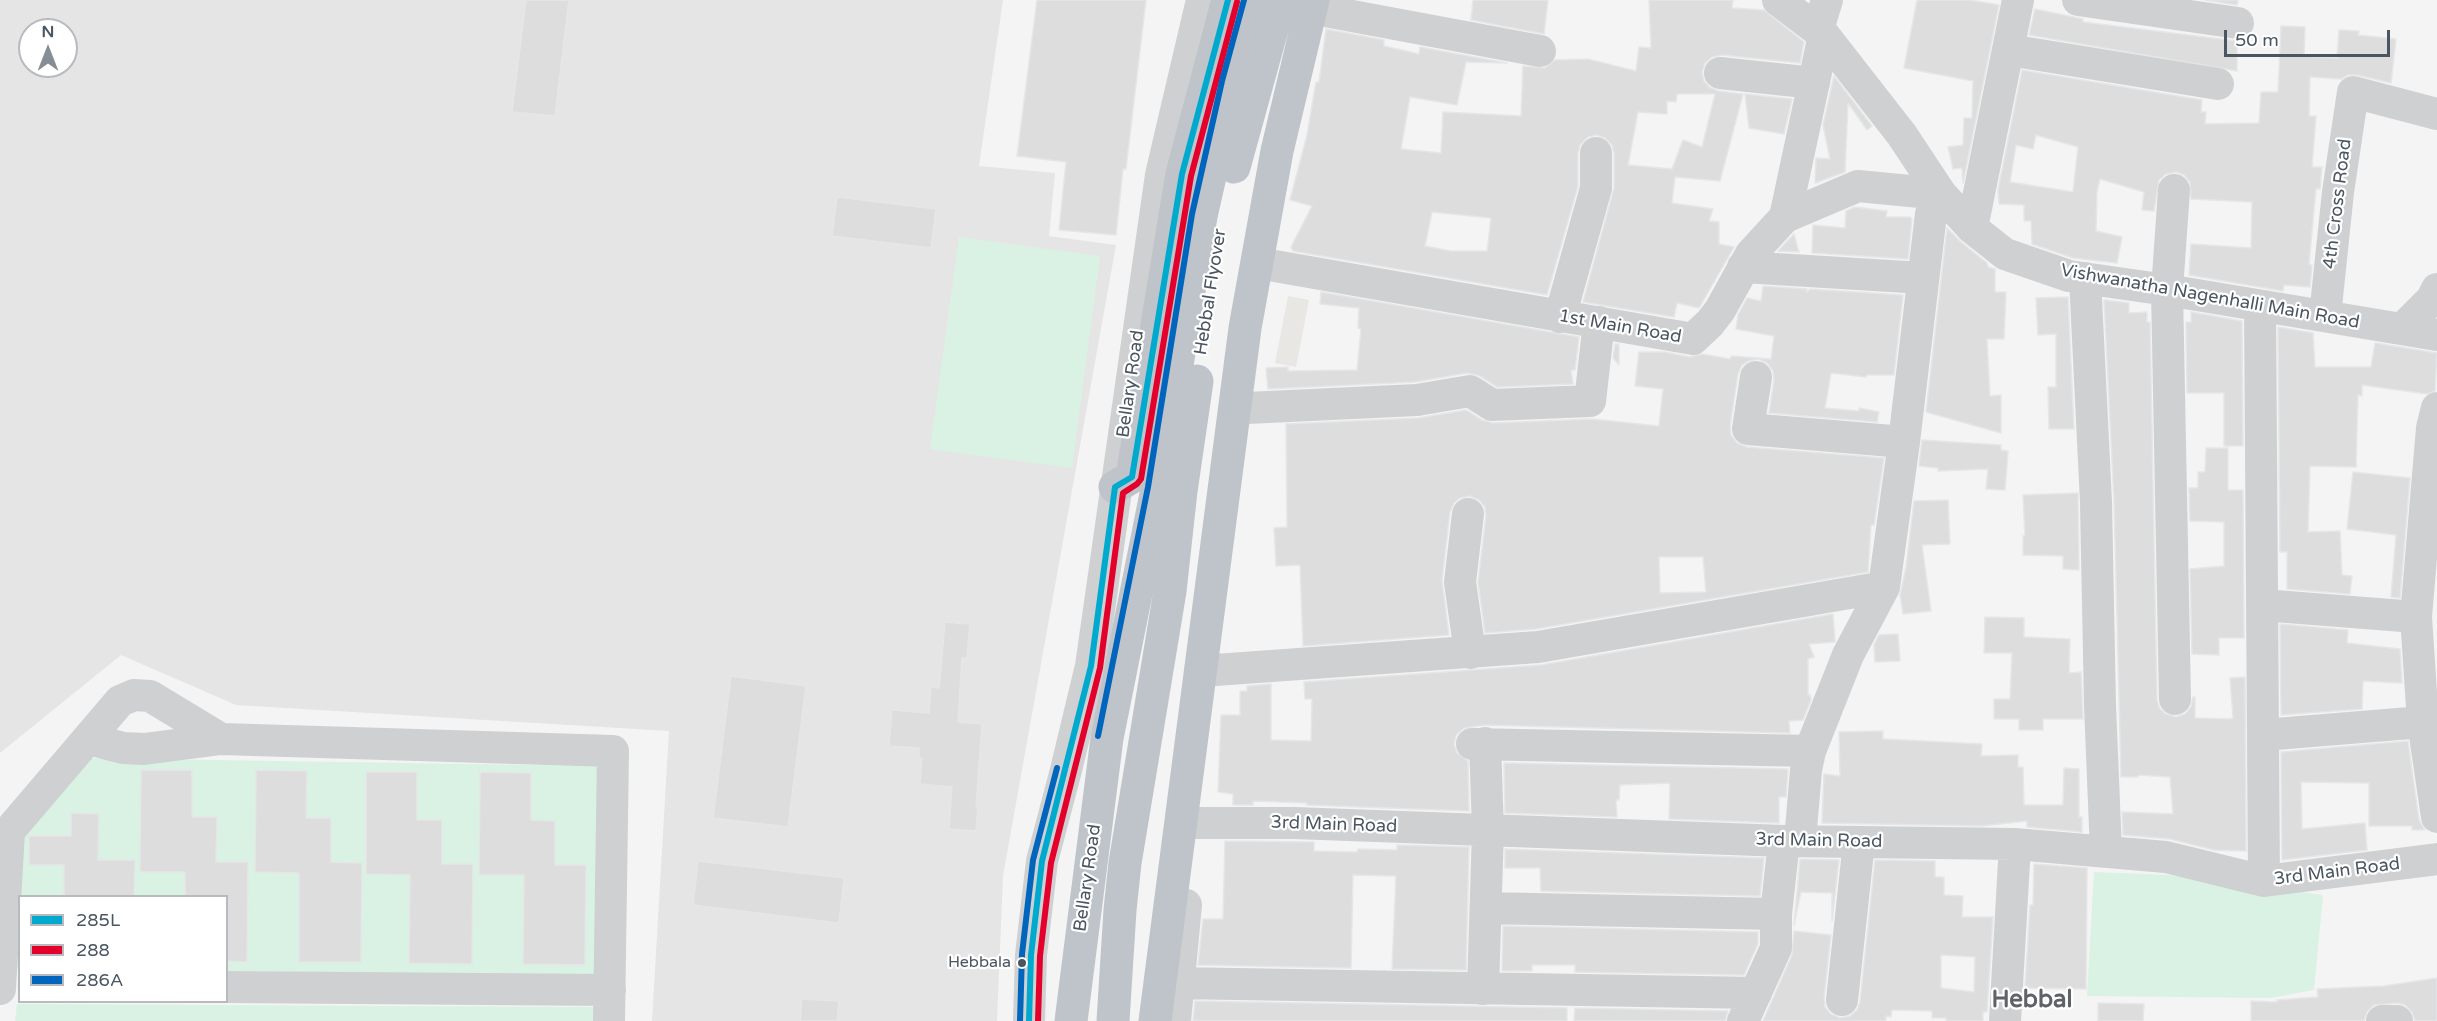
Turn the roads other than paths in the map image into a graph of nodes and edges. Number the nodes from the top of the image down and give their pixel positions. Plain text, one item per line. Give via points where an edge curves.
1 (1202, 0) edge
2 (1228, 0) edge
3 (1253, 0) edge
4 (1280, 0) edge
5 (1778, 0) edge
6 (2018, 0) edge
7 (2078, 0) edge
8 (1319, 3) edge
9 (1823, 21) edge
10 (2238, 23) dead end
11 (2009, 50) junction
12 (1540, 51) dead end
13 (1720, 73) dead end
14 (1814, 83) junction
15 (2218, 84) dead end
16 (2437, 114) edge
17 (1596, 153) dead end
18 (2174, 190) dead end
19 (1941, 194) junction
20 (1785, 217) junction
21 (1972, 228) junction
22 (1269, 265) junction
23 (1743, 267) junction
24 (1923, 278) junction
25 (2085, 278) junction
26 (2437, 289) edge
27 (2167, 290) junction
28 (2260, 306) junction
29 (2325, 316) junction
30 (1560, 317) junction
31 (1599, 322) junction
32 (2402, 330) junction
33 (2437, 335) edge
34 (1756, 377) dead end
35 (1247, 408) junction
36 (2437, 408) edge
37 (1904, 442) junction
38 (1115, 487) junction
39 (1169, 490) junction
40 (1468, 514) dead end
41 (1884, 587) junction
42 (1170, 591) junction
43 (2262, 605) junction
44 (2416, 617) junction
45 (1470, 653) junction
46 (1213, 683) junction
47 (2175, 699) dead end
48 (2423, 722) junction
49 (2263, 735) junction
50 (89, 739) junction
51 (221, 739) junction
52 (1810, 752) junction
53 (2437, 817) edge
54 (1197, 823) junction
55 (1488, 830) junction
56 (1792, 841) junction
57 (1859, 842) junction
58 (2015, 844) junction
59 (2106, 852) junction
60 (2437, 859) edge
61 (2264, 881) junction
62 (1486, 908) junction
63 (1776, 914) junction
64 (1178, 983) junction
65 (18, 985) edge
66 (0, 987) edge
67 (228, 987) edge
68 (1483, 989) junction
69 (610, 990) junction
70 (1756, 993) junction
71 (1842, 1000) dead end
72 (609, 1021) edge
73 (1029, 1021) edge
74 (1071, 1021) edge
75 (1113, 1021) edge
76 (1155, 1021) edge
77 (1175, 1021) edge
78 (1743, 1021) edge
79 (2005, 1021) edge
80 (2382, 1021) edge
81 (2397, 1021) edge

1 - 38 street, Bellary Road via 1161,175
2 - 38 highway via 1182,174 1132,477
3 - 39 highway, Hebbal Flyover via 1201,216
4 - 39 highway, Hebbal Flyover via 1228,187
5 - 9 street, Vishwanatha Nagenhalli Main Road
6 - 11 street
7 - 10 street
8 - 12 street
8 - 22 street
8 - 76 highway via 1277,151 1245,328
9 - 14 street
9 - 19 street, Vishwanatha Nagenhalli Main Road
11 - 15 street
11 - 21 street
13 - 14 street
14 - 20 street
16 - 29 street, 4th Cross Road via 2354,92 2338,192
17 - 30 street via 1596,188
18 - 27 street
19 - 20 street, 1st Main Road via 1858,186
19 - 21 street, Vishwanatha Nagenhalli Main Road
19 - 24 street via 1931,214
20 - 23 street, 1st Main Road
21 - 25 street, Vishwanatha Nagenhalli Main Road via 2005,254
22 - 30 street, 1st Main Road
22 - 35 street
23 - 24 street
23 - 31 street, 1st Main Road via 1720,310 1693,339
24 - 37 street
25 - 27 street, Vishwanatha Nagenhalli Main Road
25 - 59 street
26 - 32 street
27 - 28 street, Vishwanatha Nagenhalli Main Road
27 - 47 street
28 - 29 street, Vishwanatha Nagenhalli Main Road
28 - 43 street
29 - 32 street, Vishwanatha Nagenhalli Main Road
30 - 31 street, 1st Main Road
31 - 35 street via 1590,401 1492,405 1470,391 1417,400
32 - 33 street, Vishwanatha Nagenhalli Main Road
34 - 37 street via 1748,429
35 - 46 street
36 - 44 street
37 - 41 street
38 - 73 street, Bellary Road via 1091,666 1042,861 1031,955
39 - 42 highway, Hebbal Flyover
39 - 74 highway, Bellary Road via 1107,738
40 - 45 street via 1460,582
41 - 45 street via 1538,647
41 - 52 street via 1848,655
42 - 46 highway
42 - 75 highway, Bellary Road via 1125,863
43 - 44 street
43 - 49 street
44 - 48 street
45 - 46 street
46 - 54 street
48 - 49 street
48 - 53 street
49 - 61 street
50 - 51 street via 144,749
50 - 51 street via 120,701 134,695 150,696
50 - 66 street via 9,831
51 - 69 street via 613,752
52 - 55 street via 1478,744
52 - 56 street
54 - 55 street, 3rd Main Road
54 - 64 street
55 - 56 street, 3rd Main Road
55 - 62 street
56 - 57 street, 3rd Main Road
56 - 63 street
57 - 58 street, 3rd Main Road
57 - 71 street
58 - 59 street, 3rd Main Road
58 - 79 street
59 - 61 street, 3rd Main Road via 2166,857
60 - 61 street, 3rd Main Road
62 - 63 street
62 - 68 street
63 - 70 street via 1776,948
64 - 68 street
64 - 77 street
65 - 66 street
67 - 69 street
68 - 70 street
69 - 72 street
70 - 78 street
80 - 81 street

